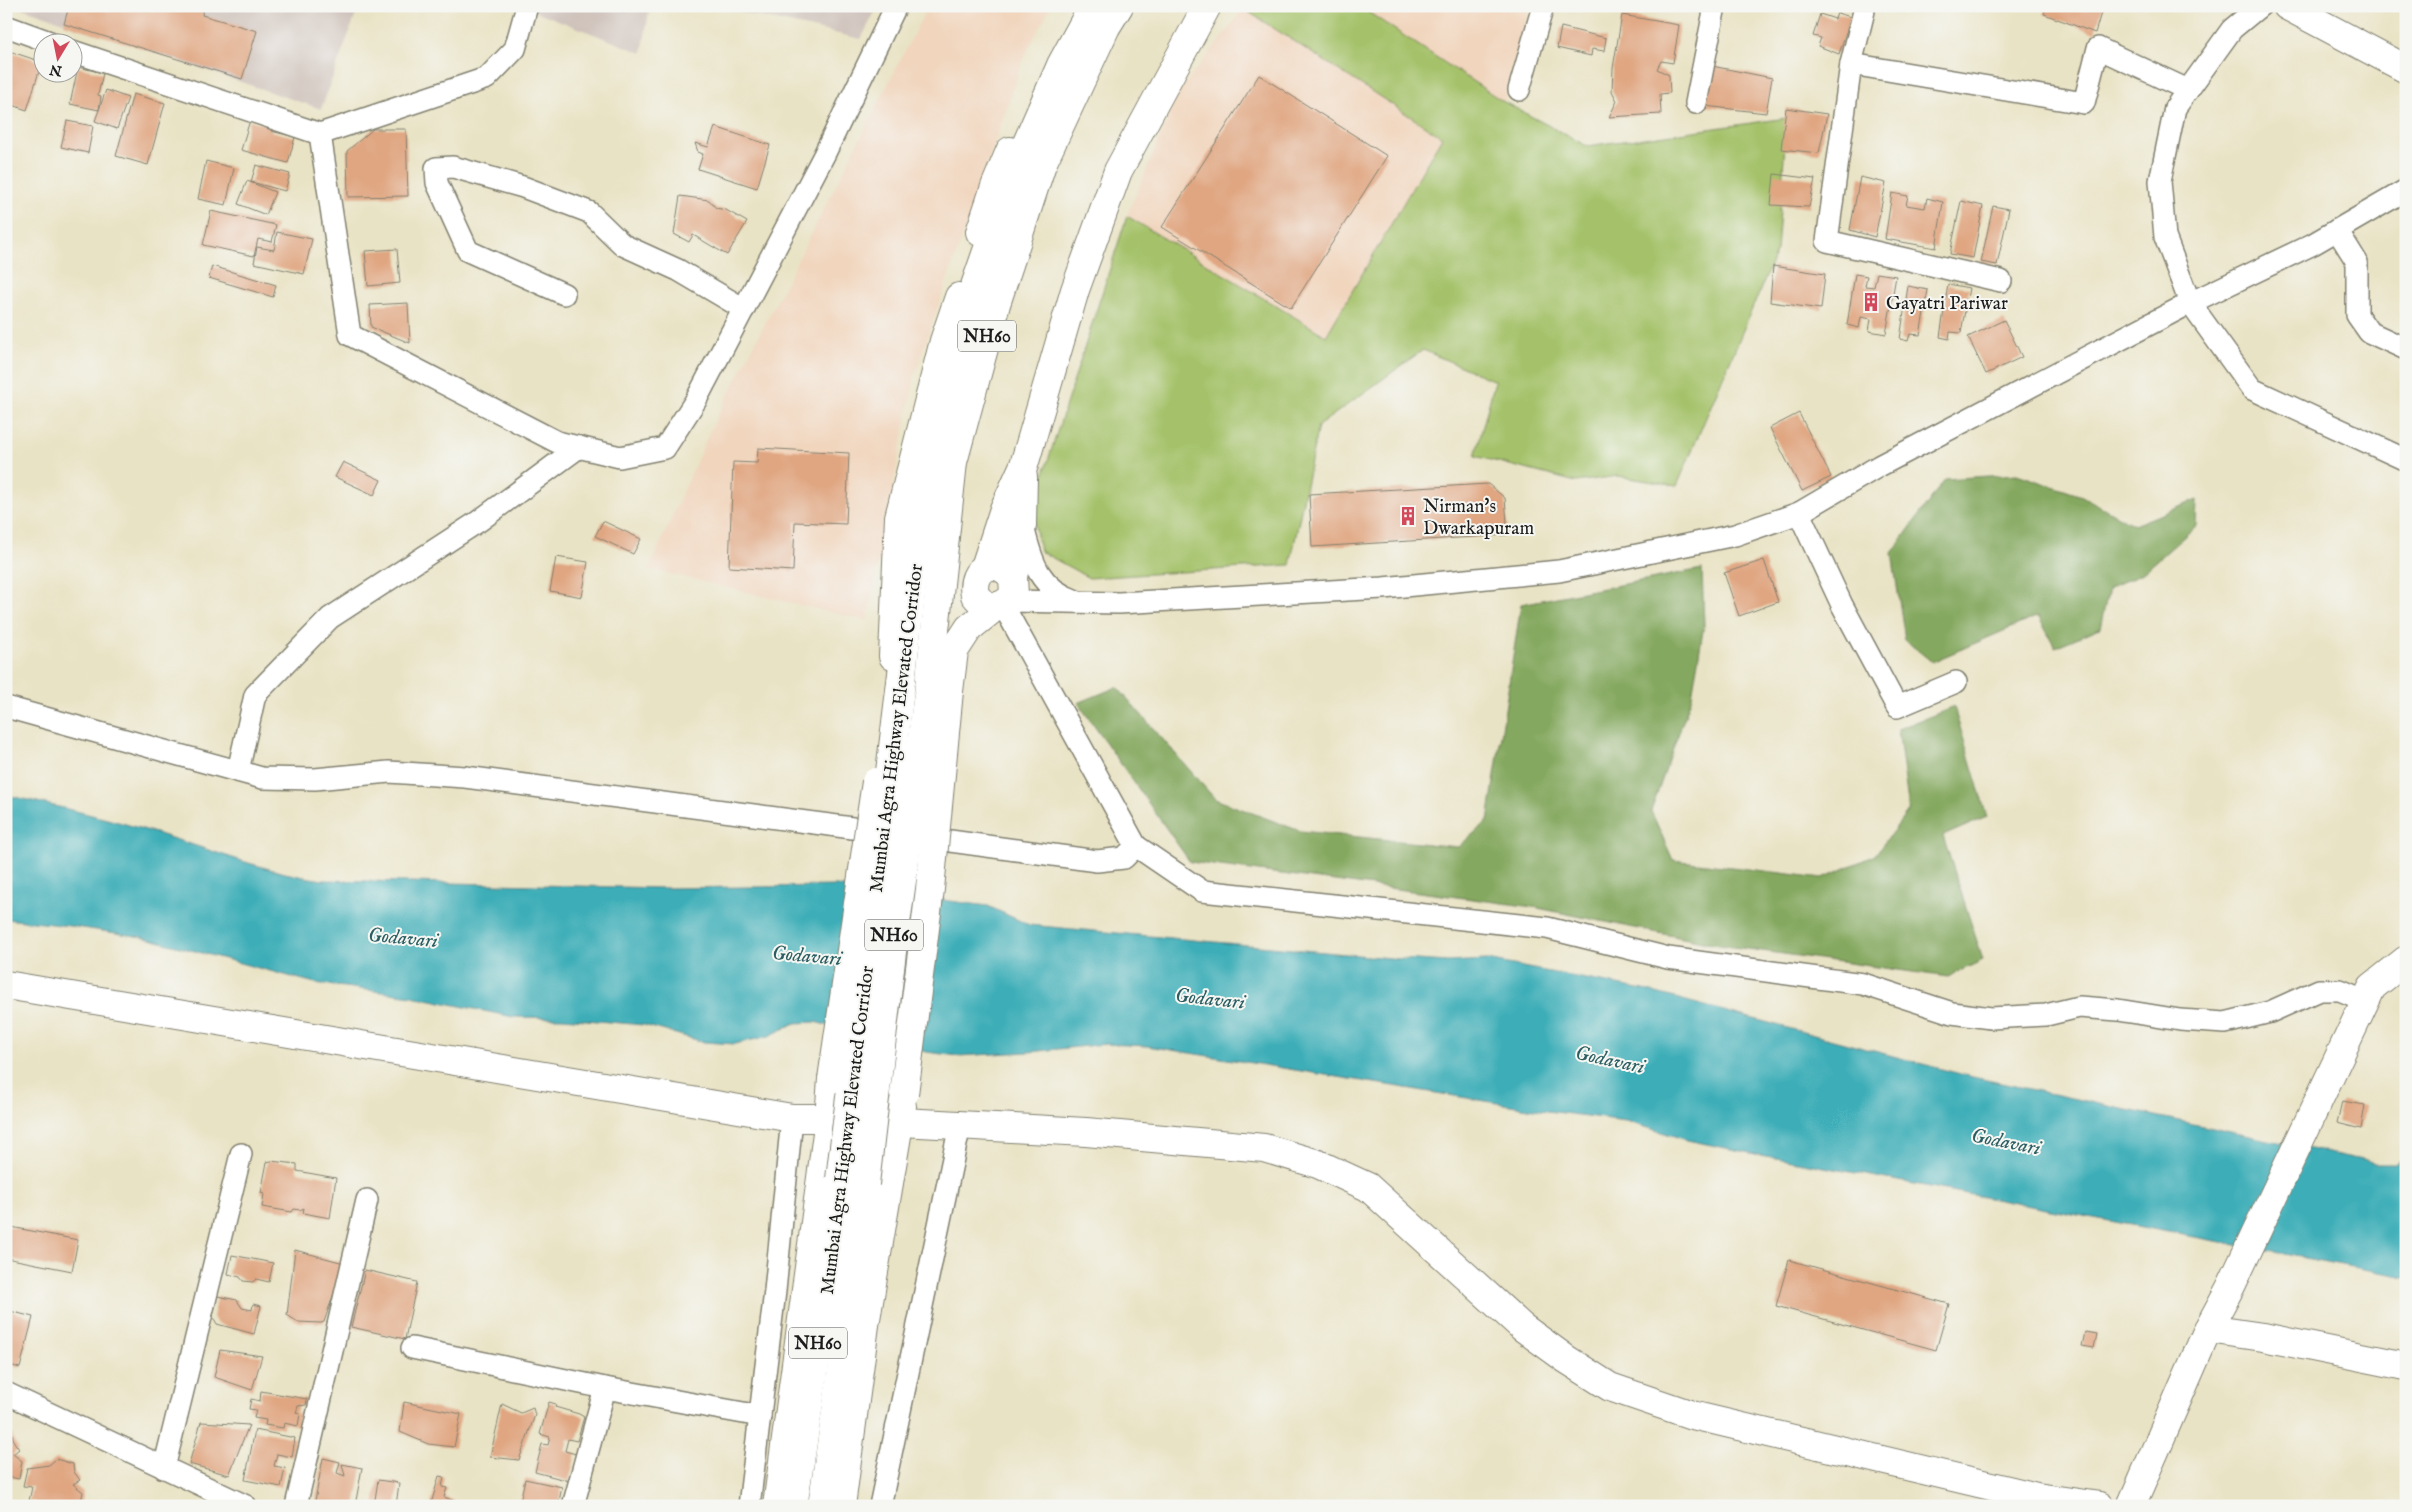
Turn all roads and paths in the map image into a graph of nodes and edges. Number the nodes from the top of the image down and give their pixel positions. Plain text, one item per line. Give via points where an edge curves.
1 (527, 6) edge
2 (896, 6) edge
3 (1079, 6) edge
4 (1093, 6) edge
5 (1119, 6) edge
6 (1207, 6) edge
7 (1543, 6) edge
8 (1715, 6) edge
9 (2260, 6) edge
10 (2287, 6) edge
11 (1864, 11) dead end
12 (6, 26) edge
13 (32, 35) edge
14 (82, 54) edge
15 (1852, 64) junction
16 (2406, 69) edge
17 (1519, 90) dead end
18 (2188, 90) junction
19 (1696, 103) dead end
20 (320, 134) junction
21 (2406, 190) edge
22 (2337, 230) junction
23 (2001, 281) dead end
24 (564, 294) dead end
25 (2190, 303) junction
26 (744, 309) junction
27 (2406, 349) edge
28 (579, 447) junction
29 (2406, 460) edge
30 (1024, 465) junction
31 (1798, 513) junction
32 (1022, 525) junction
33 (985, 567) junction
34 (1049, 586) junction
35 (1005, 598) junction
36 (1082, 602) junction
37 (1956, 682) dead end
38 (6, 707) edge
39 (238, 771) junction
40 (1136, 846) junction
41 (2406, 960) edge
42 (6, 985) edge
43 (2366, 1001) junction
44 (792, 1118) junction
45 (828, 1118) junction
46 (899, 1123) junction
47 (960, 1125) junction
48 (241, 1154) dead end
49 (367, 1200) dead end
50 (2208, 1329) junction
51 (412, 1348) dead end
52 (2406, 1366) edge
53 (605, 1388) junction
54 (6, 1393) edge
55 (760, 1416) junction
56 (164, 1468) junction
57 (246, 1506) edge
58 (296, 1506) edge
59 (573, 1506) edge
60 (749, 1506) edge
61 (777, 1506) edge
62 (793, 1506) edge
63 (822, 1506) edge
64 (841, 1506) edge
65 (880, 1506) edge
66 (2100, 1506) edge
67 (2131, 1506) edge

1 - 20 street via 515,49 487,78
2 - 26 street
3 - 45 main road, bridge via 1047,65 995,187 944,341 900,517 892,675
4 - 62 main road, Mumbai Agra Highway Elevated Corridor / NH60, bridge via 1061,64 1013,177 969,303 926,468 841,1170
5 - 63 main road, Mumbai Agra Highway Elevated Corridor / NH60, bridge via 1042,164 996,304 953,462 929,687 892,952 847,1337
6 - 30 main road via 1118,171 1075,290
7 - 17 street
8 - 19 street
9 - 18 street via 2232,29
10 - 16 main road
11 - 15 street
12 - 13 street
14 - 20 street
15 - 18 street via 2084,103 2098,48
15 - 23 street via 1827,241
18 - 25 street via 2175,108 2160,181 2165,237
20 - 28 street via 350,335 556,442
21 - 22 street
22 - 25 street
22 - 27 street via 2357,262 2357,315 2369,332
24 - 26 street via 468,251 437,183 436,168 453,166 523,187 588,212 624,245 678,270
25 - 29 street via 2252,389
25 - 31 street via 1879,466
26 - 28 street via 696,400 665,448 620,456
28 - 39 street via 479,521 330,618 255,695
30 - 32 main road
30 - 33 main road via 1004,509
31 - 36 street via 1736,535 1559,571 1383,588
31 - 37 street via 1842,605 1897,707
32 - 34 street via 1030,557
32 - 35 main road
33 - 35 main road via 1001,567 1008,571
33 - 35 main road via 974,579 975,595 987,606
34 - 35 street
34 - 36 street via 1059,595
35 - 36 street
35 - 40 street
35 - 46 main road, bridge via 970,628 954,651 930,889
38 - 39 street
39 - 40 street via 262,778 315,778 389,772 465,777 1097,861 1124,858
40 - 43 street via 1202,891 1547,928 1668,958 1863,984 1952,1012 1981,1016 2046,1015 2079,1007 2225,1024 2270,1012 2319,990 2340,990
41 - 43 main road via 2372,987
42 - 44 main road
43 - 50 main road
44 - 45 main road
44 - 55 street
45 - 46 main road
45 - 61 main road
46 - 47 main road
46 - 64 main road via 865,1325
47 - 65 street
47 - 66 main road via 1086,1132 1264,1148 1318,1164 1368,1187 1522,1327 1610,1387 1692,1415 2037,1497
48 - 56 street
49 - 58 street
50 - 52 main road
50 - 67 main road
51 - 53 street
53 - 55 street
53 - 59 street
54 - 56 street
55 - 60 street
56 - 57 street

